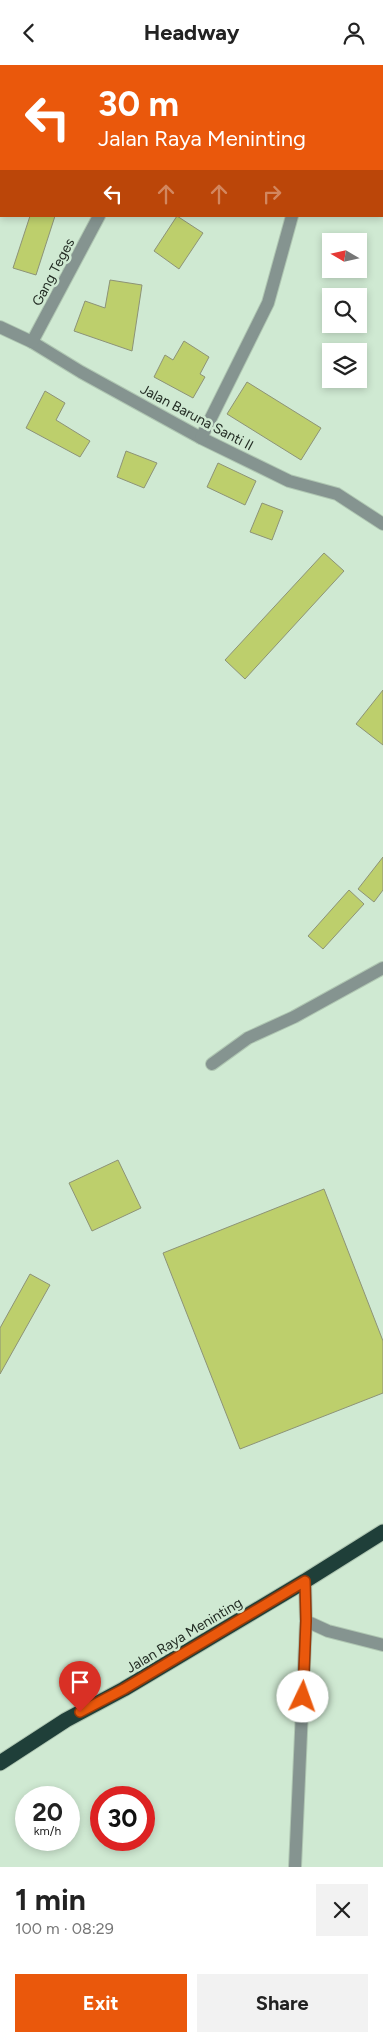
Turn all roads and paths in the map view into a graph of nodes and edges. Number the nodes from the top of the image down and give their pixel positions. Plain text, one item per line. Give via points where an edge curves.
1 (98, 217) edge
2 (292, 217) edge
3 (0, 327) edge
4 (32, 342) junction
5 (200, 438) junction
6 (383, 524) edge
7 (383, 968) edge
8 (212, 1064) dead end
9 (383, 1531) edge
10 (305, 1581) junction
11 (306, 1621) junction
12 (383, 1645) edge
13 (0, 1763) edge
14 (295, 1867) edge

1 - 4 street, Gang Teges
2 - 5 street via 268,303
3 - 4 street, Jalan Baruna Santi II
4 - 5 street, Jalan Baruna Santi II
5 - 6 street, Jalan Baruna Santi II via 289,481 337,494
7 - 8 street via 294,1017 248,1038
9 - 10 highway, Jalan Raya Meninting
10 - 11 street
10 - 13 highway, Jalan Raya Meninting via 66,1720
11 - 12 street via 328,1631
11 - 14 street

